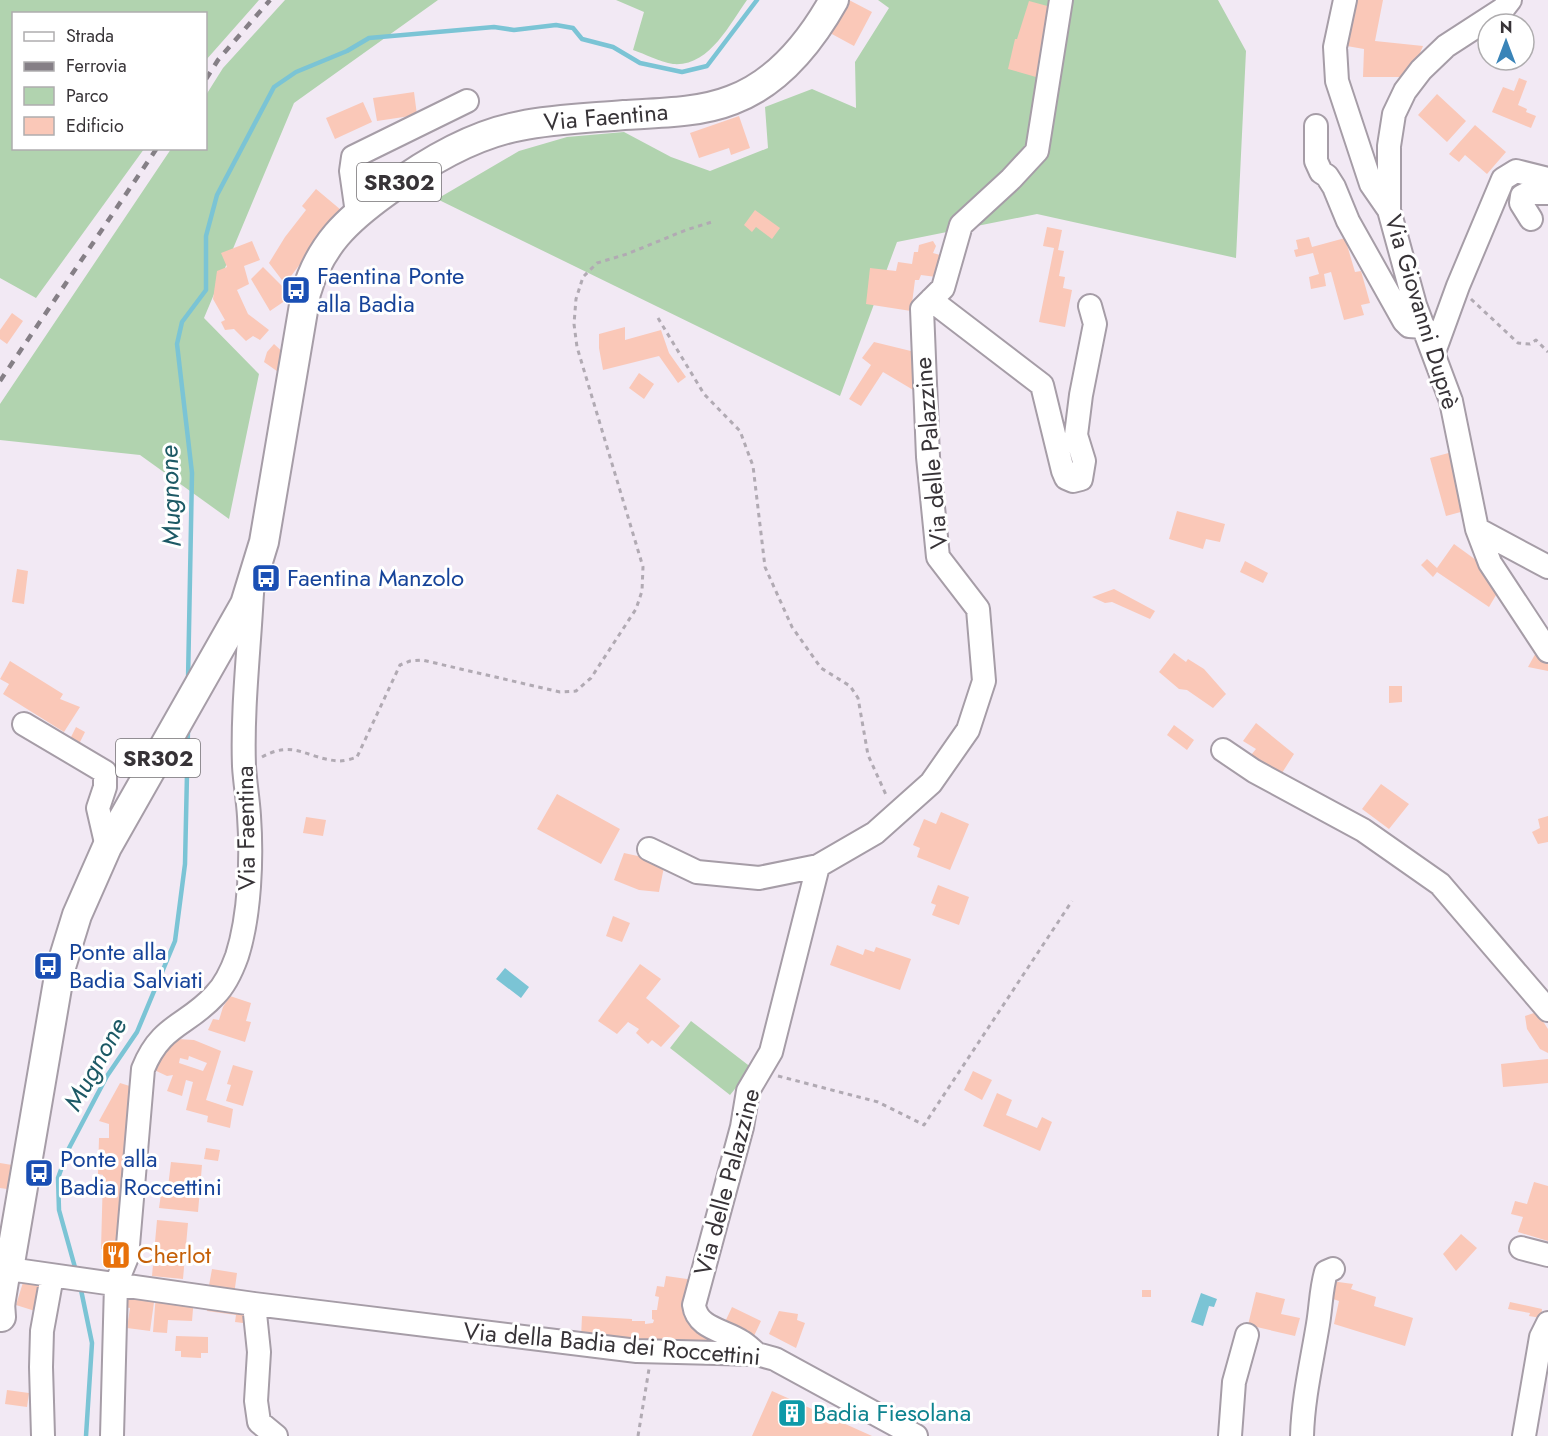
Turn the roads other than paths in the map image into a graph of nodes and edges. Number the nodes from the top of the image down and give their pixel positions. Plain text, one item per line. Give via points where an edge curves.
1 (834, 0) edge
2 (1061, 0) edge
3 (1345, 0) edge
4 (1510, 0) edge
5 (466, 101) dead end
6 (1316, 126) dead end
7 (1548, 179) edge
8 (1548, 194) edge
9 (1389, 210) junction
10 (357, 213) junction
11 (1531, 219) dead end
12 (931, 300) junction
13 (1090, 306) dead end
14 (1424, 327) junction
15 (1434, 352) junction
16 (1477, 529) junction
17 (1548, 567) edge
18 (253, 583) junction
19 (1548, 651) edge
20 (24, 724) dead end
21 (1223, 750) dead end
22 (107, 847) junction
23 (649, 849) dead end
24 (818, 866) junction
25 (1548, 1010) edge
26 (1521, 1248) dead end
27 (1548, 1255) edge
28 (5, 1268) edge
29 (1333, 1269) dead end
30 (55, 1276) junction
31 (114, 1284) junction
32 (254, 1304) junction
33 (0, 1315) edge
34 (1548, 1323) edge
35 (1247, 1335) dead end
36 (757, 1354) junction
37 (43, 1436) edge
38 (112, 1436) edge
39 (276, 1436) edge
40 (916, 1436) edge
41 (1230, 1436) edge
42 (1302, 1436) edge
43 (1524, 1436) edge

1 - 10 main road, Via Faentina / SR302 via 800,50 755,89 732,100 700,108 520,126 488,135 454,149
2 - 12 street, Via delle Palazzine via 1037,151 961,225 943,288
3 - 9 street via 1335,47 1337,81 1371,184
4 - 9 street, Via Giovanni Duprè via 1503,9 1433,57 1405,91 1394,114 1389,146
5 - 10 street via 353,157
6 - 14 street via 1316,161 1321,172 1334,187 1348,221 1404,321 1409,326
7 - 15 street via 1516,171 1503,179
8 - 11 street via 1522,196 1521,202
9 - 14 street, Via Giovanni Duprè
10 - 18 main road, Via Faentina / SR302 via 321,256 308,287 264,542
12 - 13 street via 1042,386 1063,471 1073,481 1081,479 1083,471 1084,460 1076,435 1095,324
12 - 24 street, Via delle Palazzine via 921,309 921,341 938,557 978,609 984,681 968,730 931,783 876,832
14 - 15 street, Via Giovanni Duprè
15 - 16 street, Via Giovanni Duprè via 1451,402
16 - 17 street
16 - 19 street, Via Giovanni Duprè via 1490,563
18 - 22 main road, Via Faentina / SR302 via 245,604
18 - 31 street, Via Faentina via 244,767 251,850 237,955 225,983 163,1036 143,1069 127,1257
20 - 22 street via 105,772 98,808
21 - 25 street via 1363,830 1440,884
22 - 28 main road, SR302 via 77,915 60,970
23 - 24 street via 697,872 759,878
24 - 36 street, Via delle Palazzine via 771,1052 748,1091 694,1305 702,1322 741,1341
26 - 27 street
28 - 30 street
28 - 33 street, SR302
29 - 42 street via 1326,1272 1322,1285
30 - 31 street, Via della Badia dei Roccettini
30 - 37 street via 42,1330
31 - 32 street, Via della Badia dei Roccettini
31 - 38 street
32 - 36 street, Via della Badia dei Roccettini via 636,1350
32 - 39 street via 260,1352 256,1401 260,1422
34 - 43 street via 1541,1337
35 - 41 street via 1234,1382
36 - 40 street, Via della Badia dei Roccettini via 775,1359

